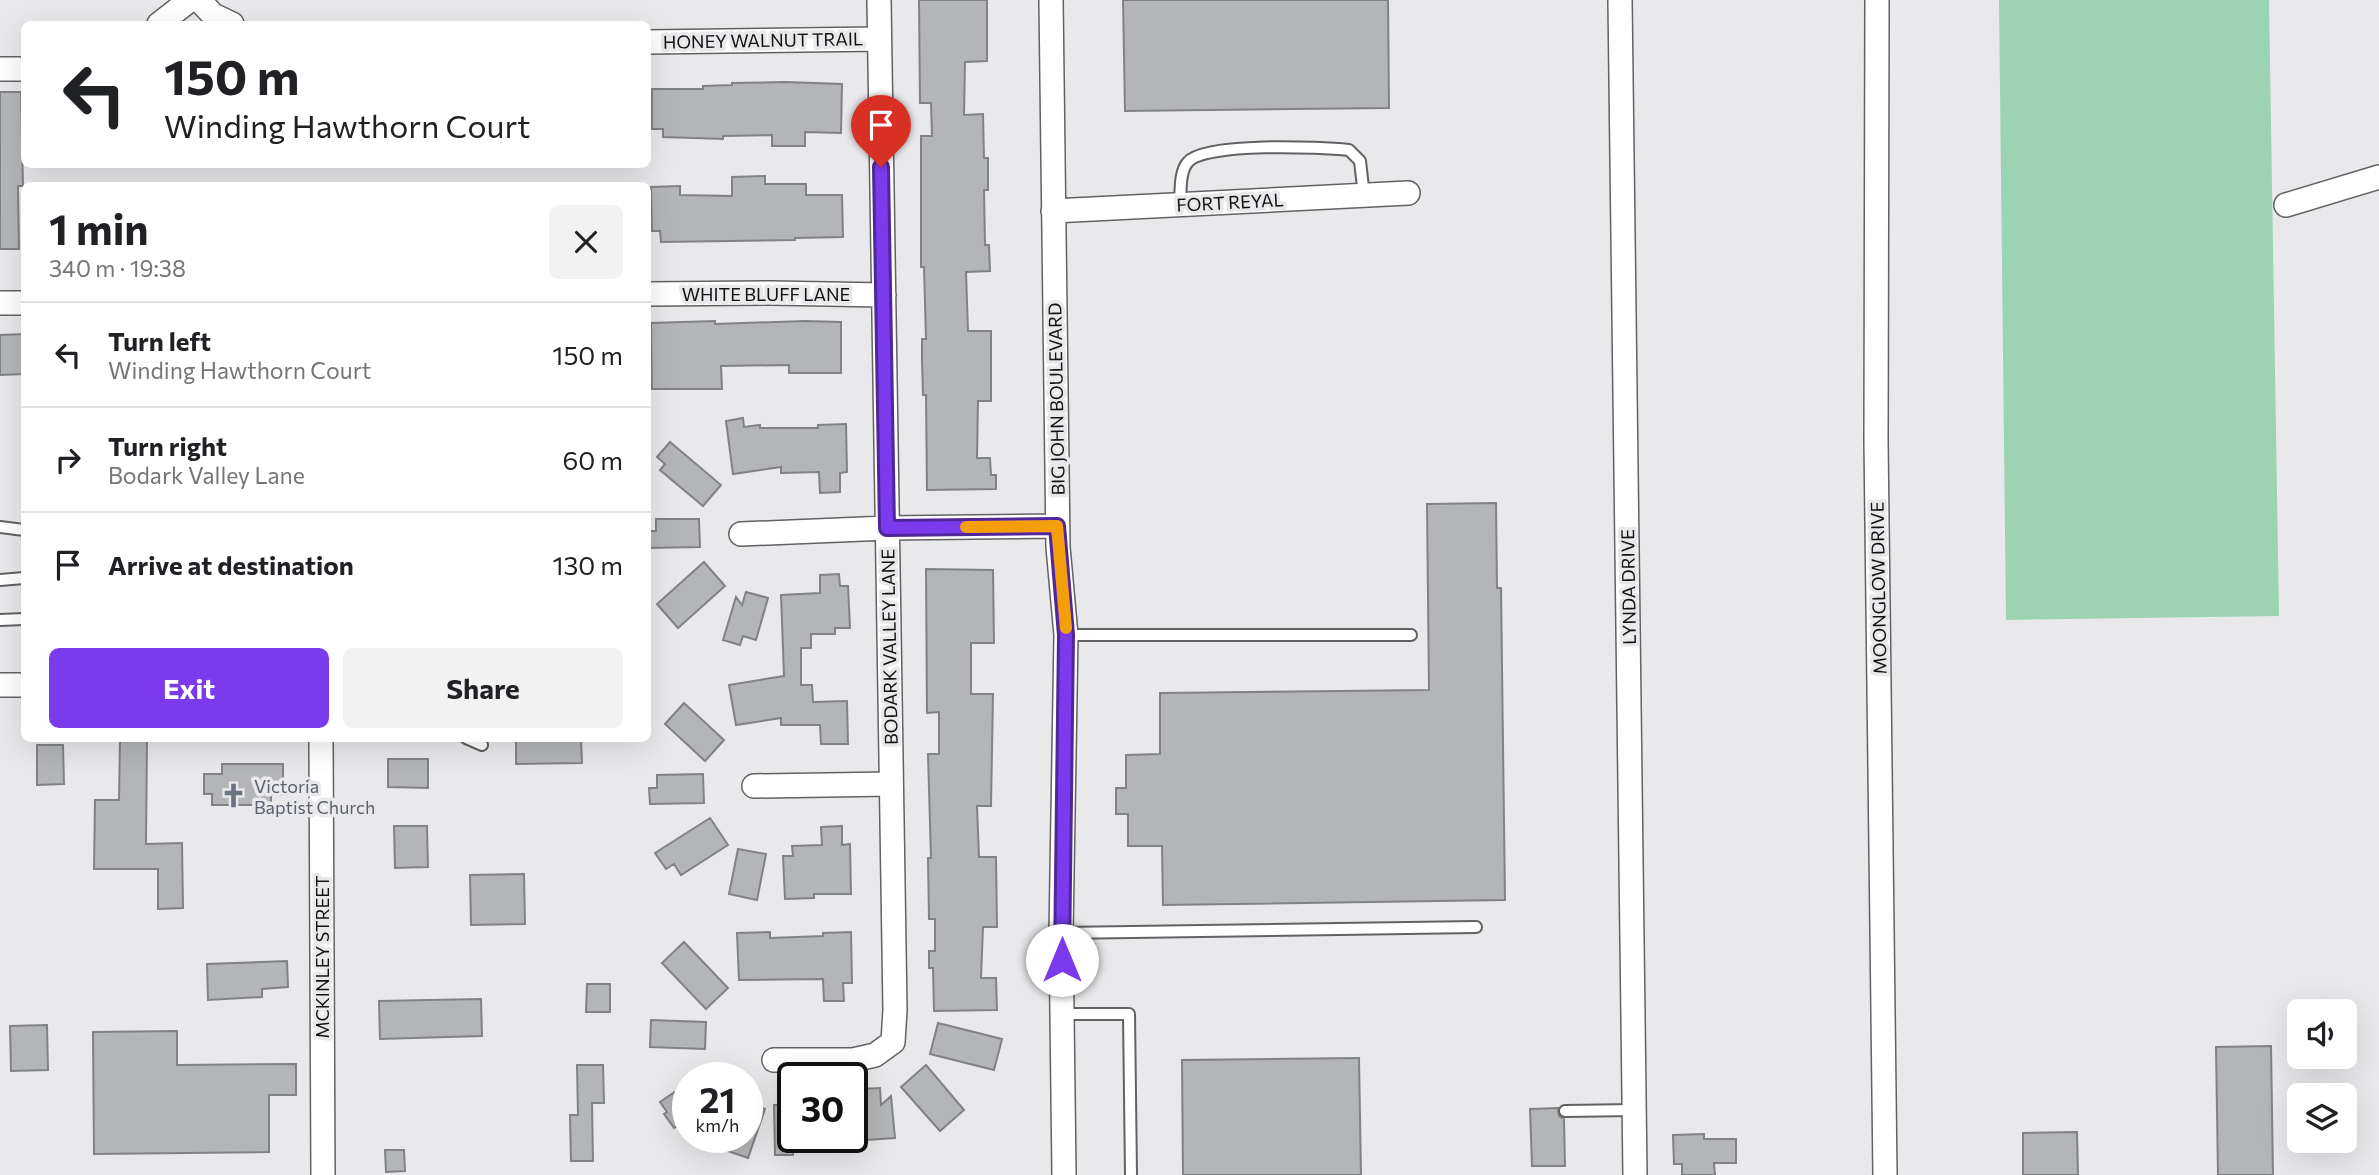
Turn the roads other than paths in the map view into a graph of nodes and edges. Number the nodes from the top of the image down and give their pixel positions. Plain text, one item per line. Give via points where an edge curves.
1 (190, 0) edge
2 (199, 0) edge
3 (879, 0) edge
4 (1051, 0) edge
5 (1620, 0) edge
6 (1877, 0) edge
7 (163, 21) edge
8 (226, 21) edge
9 (879, 39) junction
10 (651, 42) edge
11 (0, 69) edge
12 (21, 69) edge
13 (2379, 177) edge
14 (1408, 193) dead end
15 (1364, 196) junction
16 (1180, 205) junction
17 (2286, 205) dead end
18 (1053, 211) junction
19 (651, 295) edge
20 (884, 295) junction
21 (0, 303) edge
22 (21, 303) edge
23 (1057, 526) junction
24 (0, 527) edge
25 (887, 528) junction
26 (21, 530) edge
27 (741, 534) dead end
28 (21, 578) edge
29 (0, 580) edge
30 (21, 619) edge
31 (0, 620) edge
32 (1066, 635) junction
33 (1410, 635) dead end
34 (0, 685) edge
35 (21, 685) edge
36 (321, 742) edge
37 (474, 742) edge
38 (482, 746) dead end
39 (891, 784) junction
40 (754, 786) dead end
41 (1476, 927) dead end
42 (1061, 933) junction
43 (1062, 1014) junction
44 (774, 1060) dead end
45 (1634, 1110) junction
46 (1565, 1111) dead end
47 (323, 1175) edge
48 (1064, 1175) edge
49 (1131, 1175) edge
50 (1635, 1175) edge
51 (1885, 1175) edge

1 - 7 street
2 - 8 street
3 - 9 street, BODARK VALLEY LANE
4 - 18 street, BIG JOHN BOULEVARD
5 - 45 street, LYNDA DRIVE
6 - 51 street, MOONGLOW DRIVE via 1876,441
9 - 10 street, HONEY WALNUT TRAIL
9 - 20 street, BODARK VALLEY LANE
11 - 12 street
13 - 17 street
14 - 15 street, FORT REYAL
15 - 16 street, FORT REYAL
15 - 16 lane via 1360,161 1349,150 1250,148 1209,152 1189,160 1184,167
16 - 18 street, FORT REYAL
18 - 23 street, BIG JOHN BOULEVARD
19 - 20 street, WHITE BLUFF LANE
20 - 25 street, BODARK VALLEY LANE
21 - 22 street
23 - 25 street
23 - 32 street, BIG JOHN BOULEVARD
24 - 26 lane
25 - 27 street
25 - 39 street, BODARK VALLEY LANE
28 - 29 lane
30 - 31 lane
32 - 33 lane
32 - 42 street, BIG JOHN BOULEVARD
34 - 35 street
36 - 47 street, MCKINLEY STREET
37 - 38 lane
39 - 40 street
39 - 44 street, BODARK VALLEY LANE via 893,1042 875,1055 853,1060
41 - 42 lane
42 - 43 street, BIG JOHN BOULEVARD
43 - 48 street, BIG JOHN BOULEVARD
43 - 49 lane via 1129,1014
45 - 46 lane
45 - 50 street, LYNDA DRIVE

